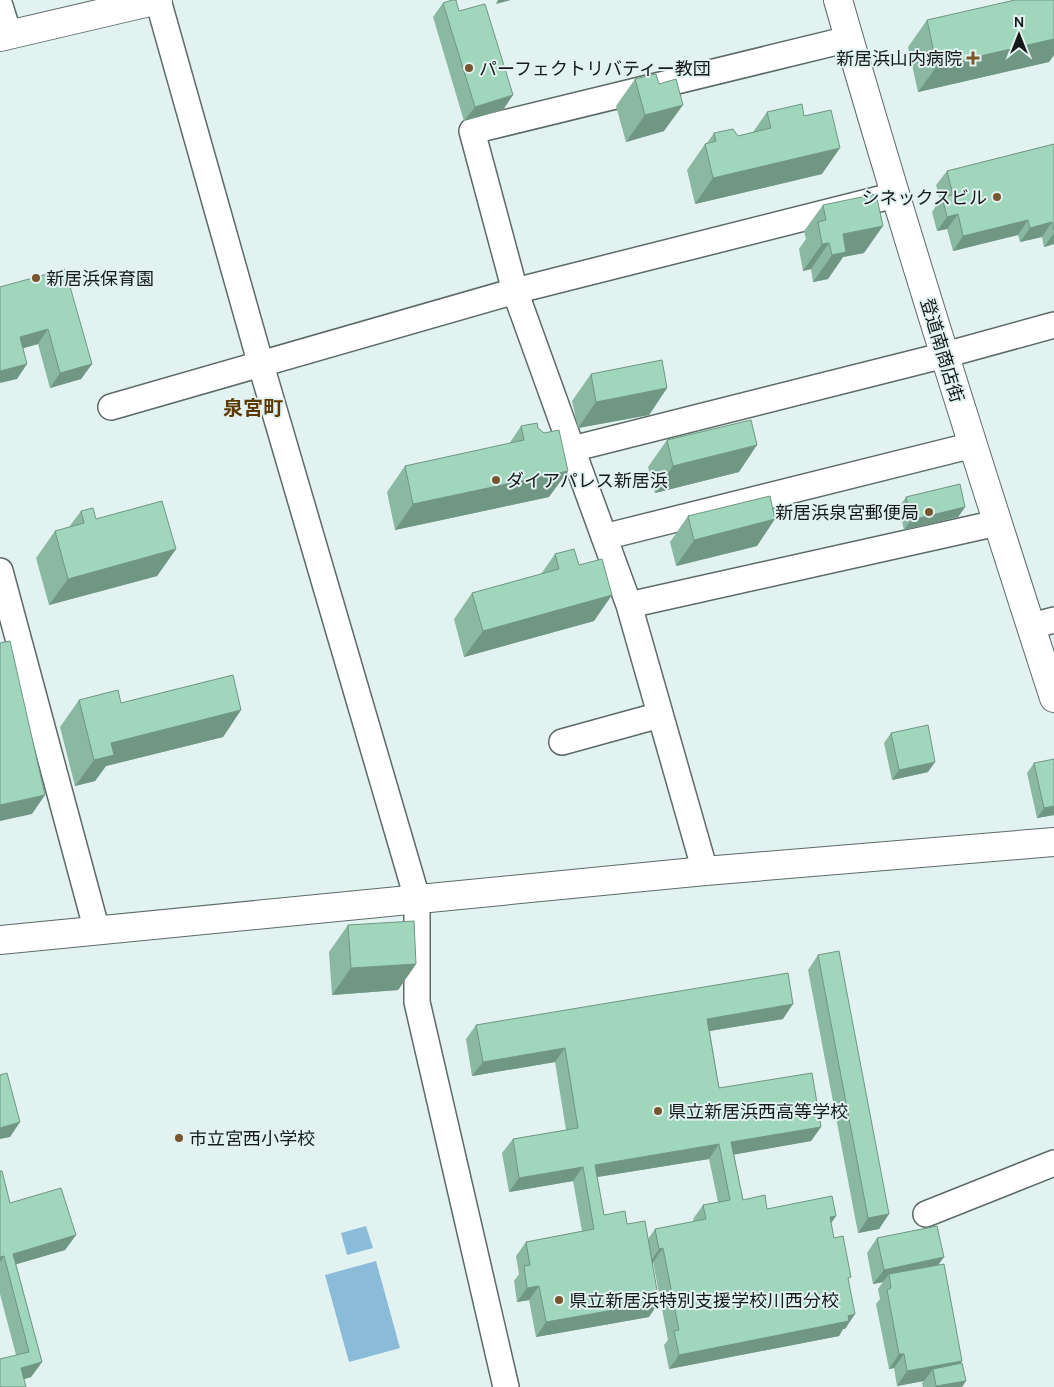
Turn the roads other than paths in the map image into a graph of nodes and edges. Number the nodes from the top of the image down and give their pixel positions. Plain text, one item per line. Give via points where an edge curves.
1 (158, 0) edge
2 (838, 0) edge
3 (0, 6) edge
4 (4, 36) edge
5 (849, 39) junction
6 (895, 194) junction
7 (515, 291) junction
8 (1054, 325) edge
9 (945, 355) junction
10 (261, 365) junction
11 (111, 407) dead end
12 (973, 445) junction
13 (572, 449) junction
14 (997, 523) junction
15 (604, 537) junction
16 (0, 571) edge
17 (628, 606) junction
18 (1042, 623) edge
19 (1054, 698) edge
20 (660, 715) junction
21 (562, 742) dead end
22 (1054, 842) edge
23 (705, 871) junction
24 (417, 898) junction
25 (97, 931) junction
26 (0, 940) edge
27 (1054, 1163) edge
28 (926, 1214) dead end
29 (506, 1387) edge

1 - 4 street
1 - 10 street
2 - 5 street, 登道南商店街
3 - 4 street
5 - 6 street, 登道南商店街
5 - 7 street via 472,131
6 - 7 street
6 - 9 street, 登道南商店街
7 - 10 street
7 - 13 street
8 - 9 street
9 - 12 street, 登道南商店街
9 - 13 street
10 - 11 street
10 - 24 street
12 - 14 street, 登道南商店街
12 - 15 street
13 - 15 street
14 - 17 street
14 - 18 street, 登道南商店街
15 - 17 street
16 - 25 street
17 - 20 street
18 - 19 street, 登道南商店街
20 - 21 street
20 - 23 street
22 - 23 street
23 - 24 street
24 - 25 street
24 - 29 street via 418,1002
25 - 26 street
27 - 28 street

